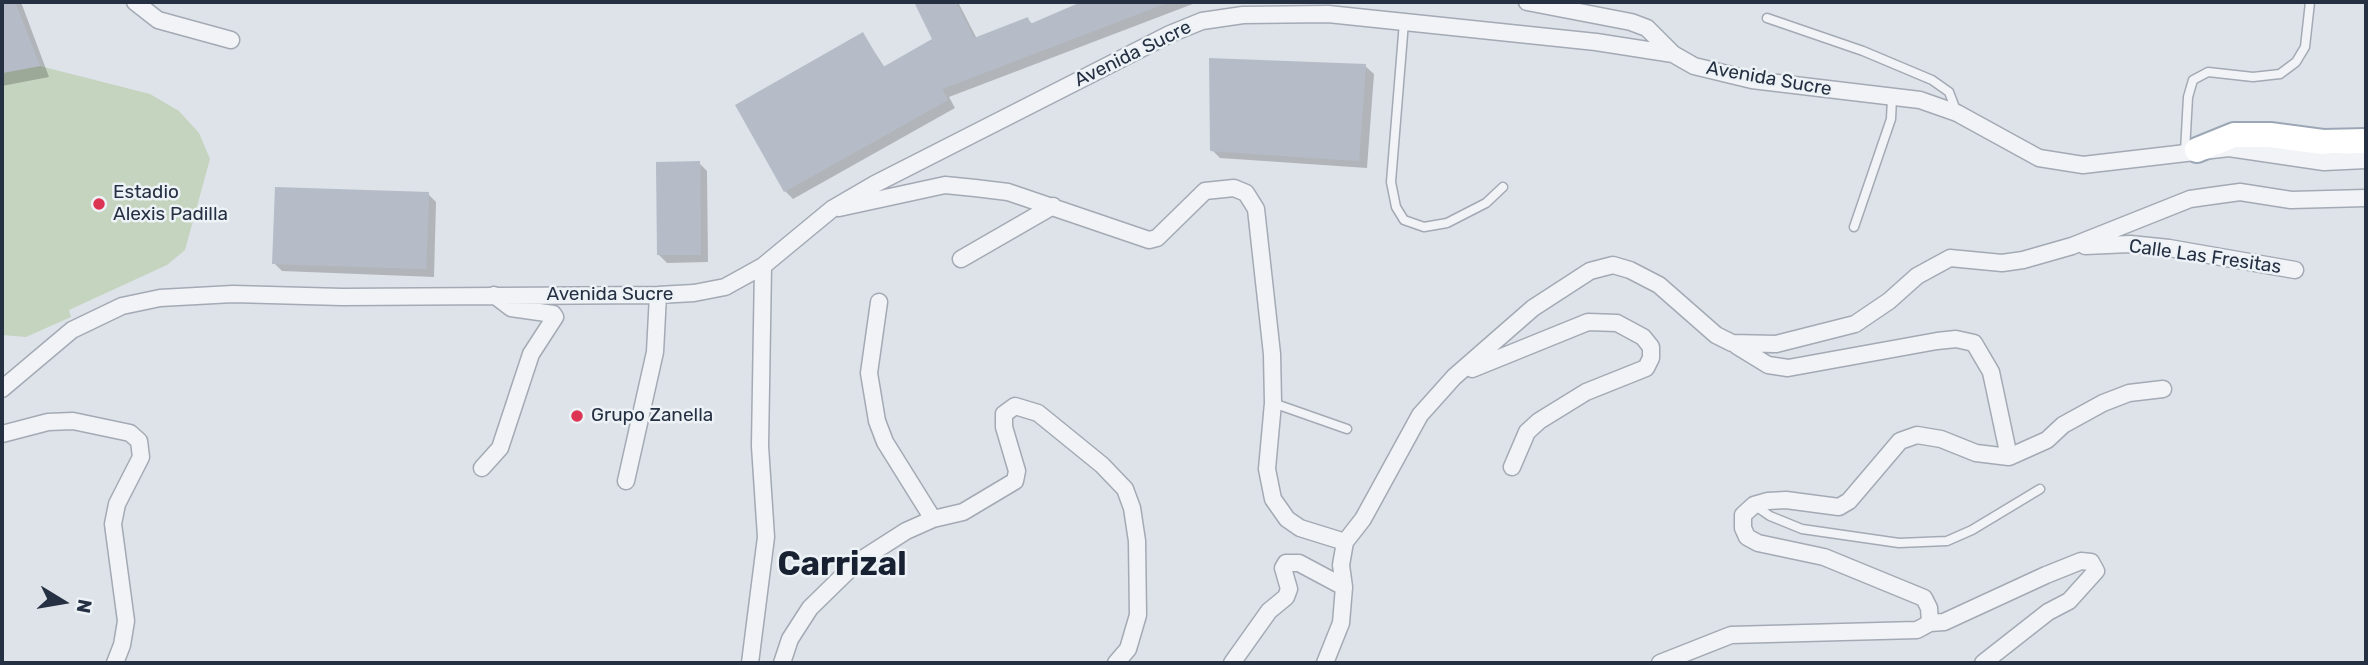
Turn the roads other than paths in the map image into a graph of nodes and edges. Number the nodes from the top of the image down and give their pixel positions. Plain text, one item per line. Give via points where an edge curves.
1 (135, 2) edge
2 (1527, 2) edge
3 (2310, 2) edge
4 (1766, 18) dead end
5 (1404, 22) junction
6 (230, 40) dead end
7 (1673, 54) junction
8 (1892, 98) junction
9 (1956, 113) junction
10 (2359, 141) edge
11 (2191, 151) junction
12 (2366, 160) edge
13 (1503, 187) dead end
14 (2366, 198) edge
15 (1053, 206) junction
16 (832, 209) junction
17 (1854, 227) dead end
18 (2072, 246) junction
19 (961, 259) dead end
20 (763, 266) junction
21 (2295, 270) dead end
22 (494, 295) junction
23 (658, 295) junction
24 (878, 302) dead end
25 (1732, 343) junction
26 (1454, 377) junction
27 (2, 389) edge
28 (2163, 389) dead end
29 (1273, 403) junction
30 (1347, 429) dead end
31 (2, 434) edge
32 (2010, 457) junction
33 (1512, 467) dead end
34 (482, 468) dead end
35 (626, 481) dead end
36 (2040, 489) dead end
37 (1754, 505) junction
38 (933, 519) junction
39 (1345, 542) junction
40 (1344, 587) junction
41 (1930, 623) junction
42 (115, 663) edge
43 (750, 663) edge
44 (782, 663) edge
45 (1116, 663) edge
46 (1232, 663) edge
47 (1325, 663) edge
48 (1660, 663) edge
49 (1983, 663) edge

1 - 6 street via 159,20
2 - 7 street via 1632,22 1647,28
3 - 11 lane via 2305,47 2296,62 2280,74 2253,77 2208,72 2193,80 2188,97
4 - 9 lane via 1932,80 1949,92
5 - 7 street, Avenida Sucre
5 - 13 lane via 1391,182 1396,207 1404,220 1424,227 1447,223 1486,203
5 - 16 street, Avenida Sucre via 1328,14 1242,15 1202,21 956,141
7 - 8 street, Avenida Sucre via 1694,66 1752,80
8 - 9 street, Avenida Sucre via 1920,100
8 - 17 lane via 1891,119
9 - 11 street, Avenida Sucre via 2039,158 2083,165
10 - 11 main road via 2234,135
11 - 12 street, Avenida Sucre via 2229,148 2324,162
14 - 18 street via 2291,200 2240,192 2211,196
15 - 16 street via 1008,192 944,185
15 - 19 street
15 - 29 street via 1149,240 1157,238 1205,191 1234,188 1246,193 1255,209 1272,354
16 - 20 street, Avenida Sucre
18 - 21 street, Calle Las Fresitas via 2169,248
18 - 25 street via 2002,263 1950,258 1917,276 1855,324 1776,344
20 - 23 street, Avenida Sucre via 725,286
20 - 43 street via 760,434 766,537
22 - 23 street, Avenida Sucre
22 - 27 street, Avenida Sucre via 160,298 122,306 72,330
22 - 34 street via 510,308 555,317 531,354 500,448
23 - 35 street via 655,352
24 - 38 street via 869,373 874,409 885,442
25 - 26 street via 1700,324 1659,285 1613,265 1590,271 1533,308
25 - 32 street via 1768,365 1788,368 1937,341 1974,343 1991,372
26 - 33 street via 1588,322 1616,323 1643,337 1651,347 1646,368 1586,392 1539,421 1527,432
26 - 39 street via 1420,415 1363,519
28 - 32 street via 2129,393 2103,403 2063,425 2047,440
29 - 30 lane
29 - 39 street via 1267,469 1273,499 1300,528
31 - 42 street via 48,422 73,421 130,433 139,442 141,457 117,504 113,524 126,621
32 - 37 street via 1976,453 1917,435 1900,441 1839,507 1787,500
36 - 37 lane via 1947,541 1899,543 1802,529
37 - 41 street via 1743,515 1747,537 1825,556 1898,585 1924,598
38 - 44 street via 906,531 834,581 790,639
38 - 45 street via 964,512 1015,481 1017,471 1004,427 1004,414 1015,406 1038,413 1066,435 1125,489 1132,508 1138,615 1128,649
39 - 40 street
40 - 46 street via 1299,563 1286,562 1286,597 1269,611
40 - 47 street via 1341,623
41 - 48 street via 1917,630 1731,635
41 - 49 street via 1944,622 2081,561 2091,562 2096,571 2070,601 2048,612

